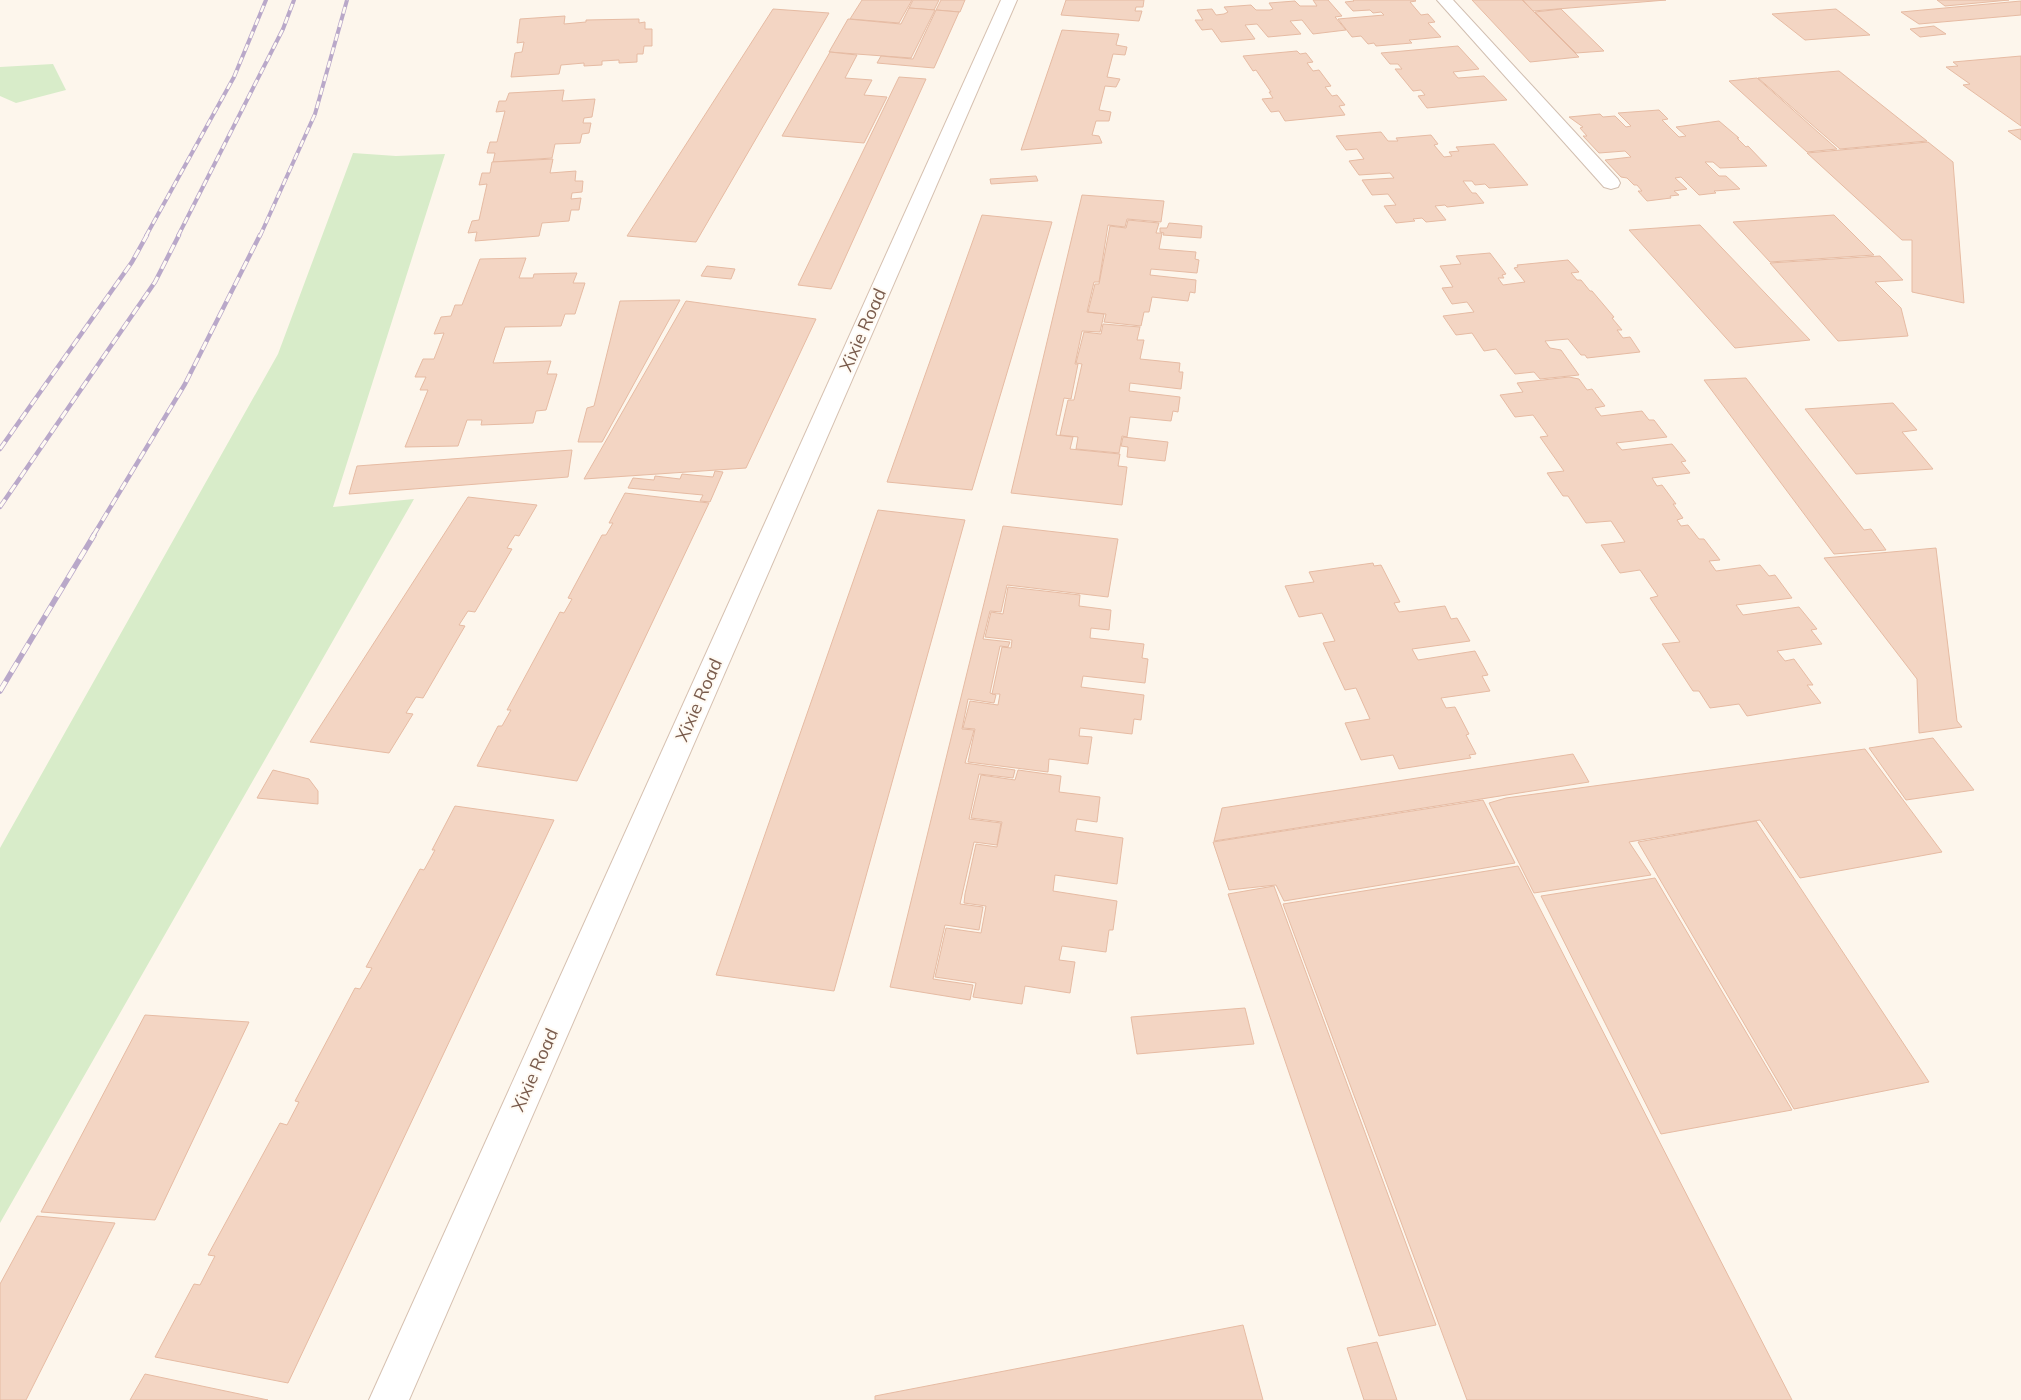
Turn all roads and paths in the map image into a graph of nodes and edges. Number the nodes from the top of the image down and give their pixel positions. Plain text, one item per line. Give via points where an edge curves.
1 (1009, 0) edge
2 (1445, 0) edge
3 (1611, 182) dead end
4 (389, 1400) edge

1 - 4 street, Xixie Road
2 - 3 street

